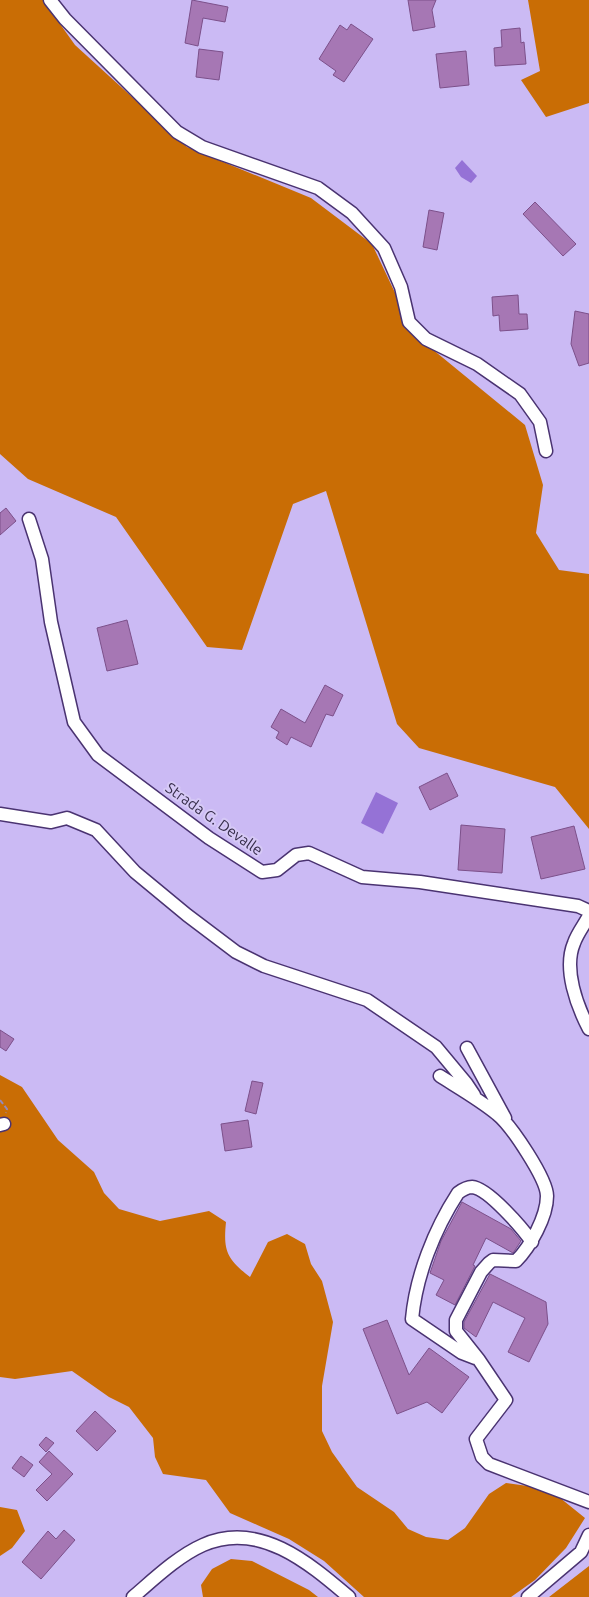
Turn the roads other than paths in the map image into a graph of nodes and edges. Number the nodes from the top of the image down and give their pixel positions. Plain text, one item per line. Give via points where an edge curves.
1 (50, 0) edge
2 (546, 451) dead end
3 (29, 519) dead end
4 (0, 814) edge
5 (589, 911) edge
6 (589, 916) edge
7 (589, 1029) edge
8 (467, 1048) dead end
9 (440, 1076) dead end
10 (476, 1100) junction
11 (508, 1125) junction
12 (532, 1242) junction
13 (479, 1360) junction
14 (589, 1502) edge
15 (589, 1536) edge
16 (133, 1597) edge
17 (348, 1597) edge
18 (528, 1597) edge

1 - 2 street via 177,132 202,147 318,188 352,213 384,248 401,286 409,322 426,339 477,364 520,394 540,422
3 - 5 street, Strada G. Devalle via 42,559 51,622 74,722 98,755 209,838 262,872 277,870 296,855 309,853 362,877 420,882 578,906
4 - 10 street via 51,822 67,818 96,830 135,872 236,952 264,966 367,1000 402,1022 436,1047
6 - 7 street via 573,945 571,979 578,1007
8 - 11 street
9 - 10 street
10 - 11 street via 498,1114
11 - 12 street via 546,1189 547,1197
12 - 13 street via 516,1261 494,1260 489,1263 456,1320 456,1331
12 - 13 street via 523,1228 489,1195 474,1187 458,1193 434,1238 422,1271 412,1319 462,1353
13 - 14 street via 506,1400 476,1439 482,1457 490,1464
15 - 18 street via 581,1552
16 - 17 street via 203,1545 227,1537 250,1538 277,1547 308,1563

